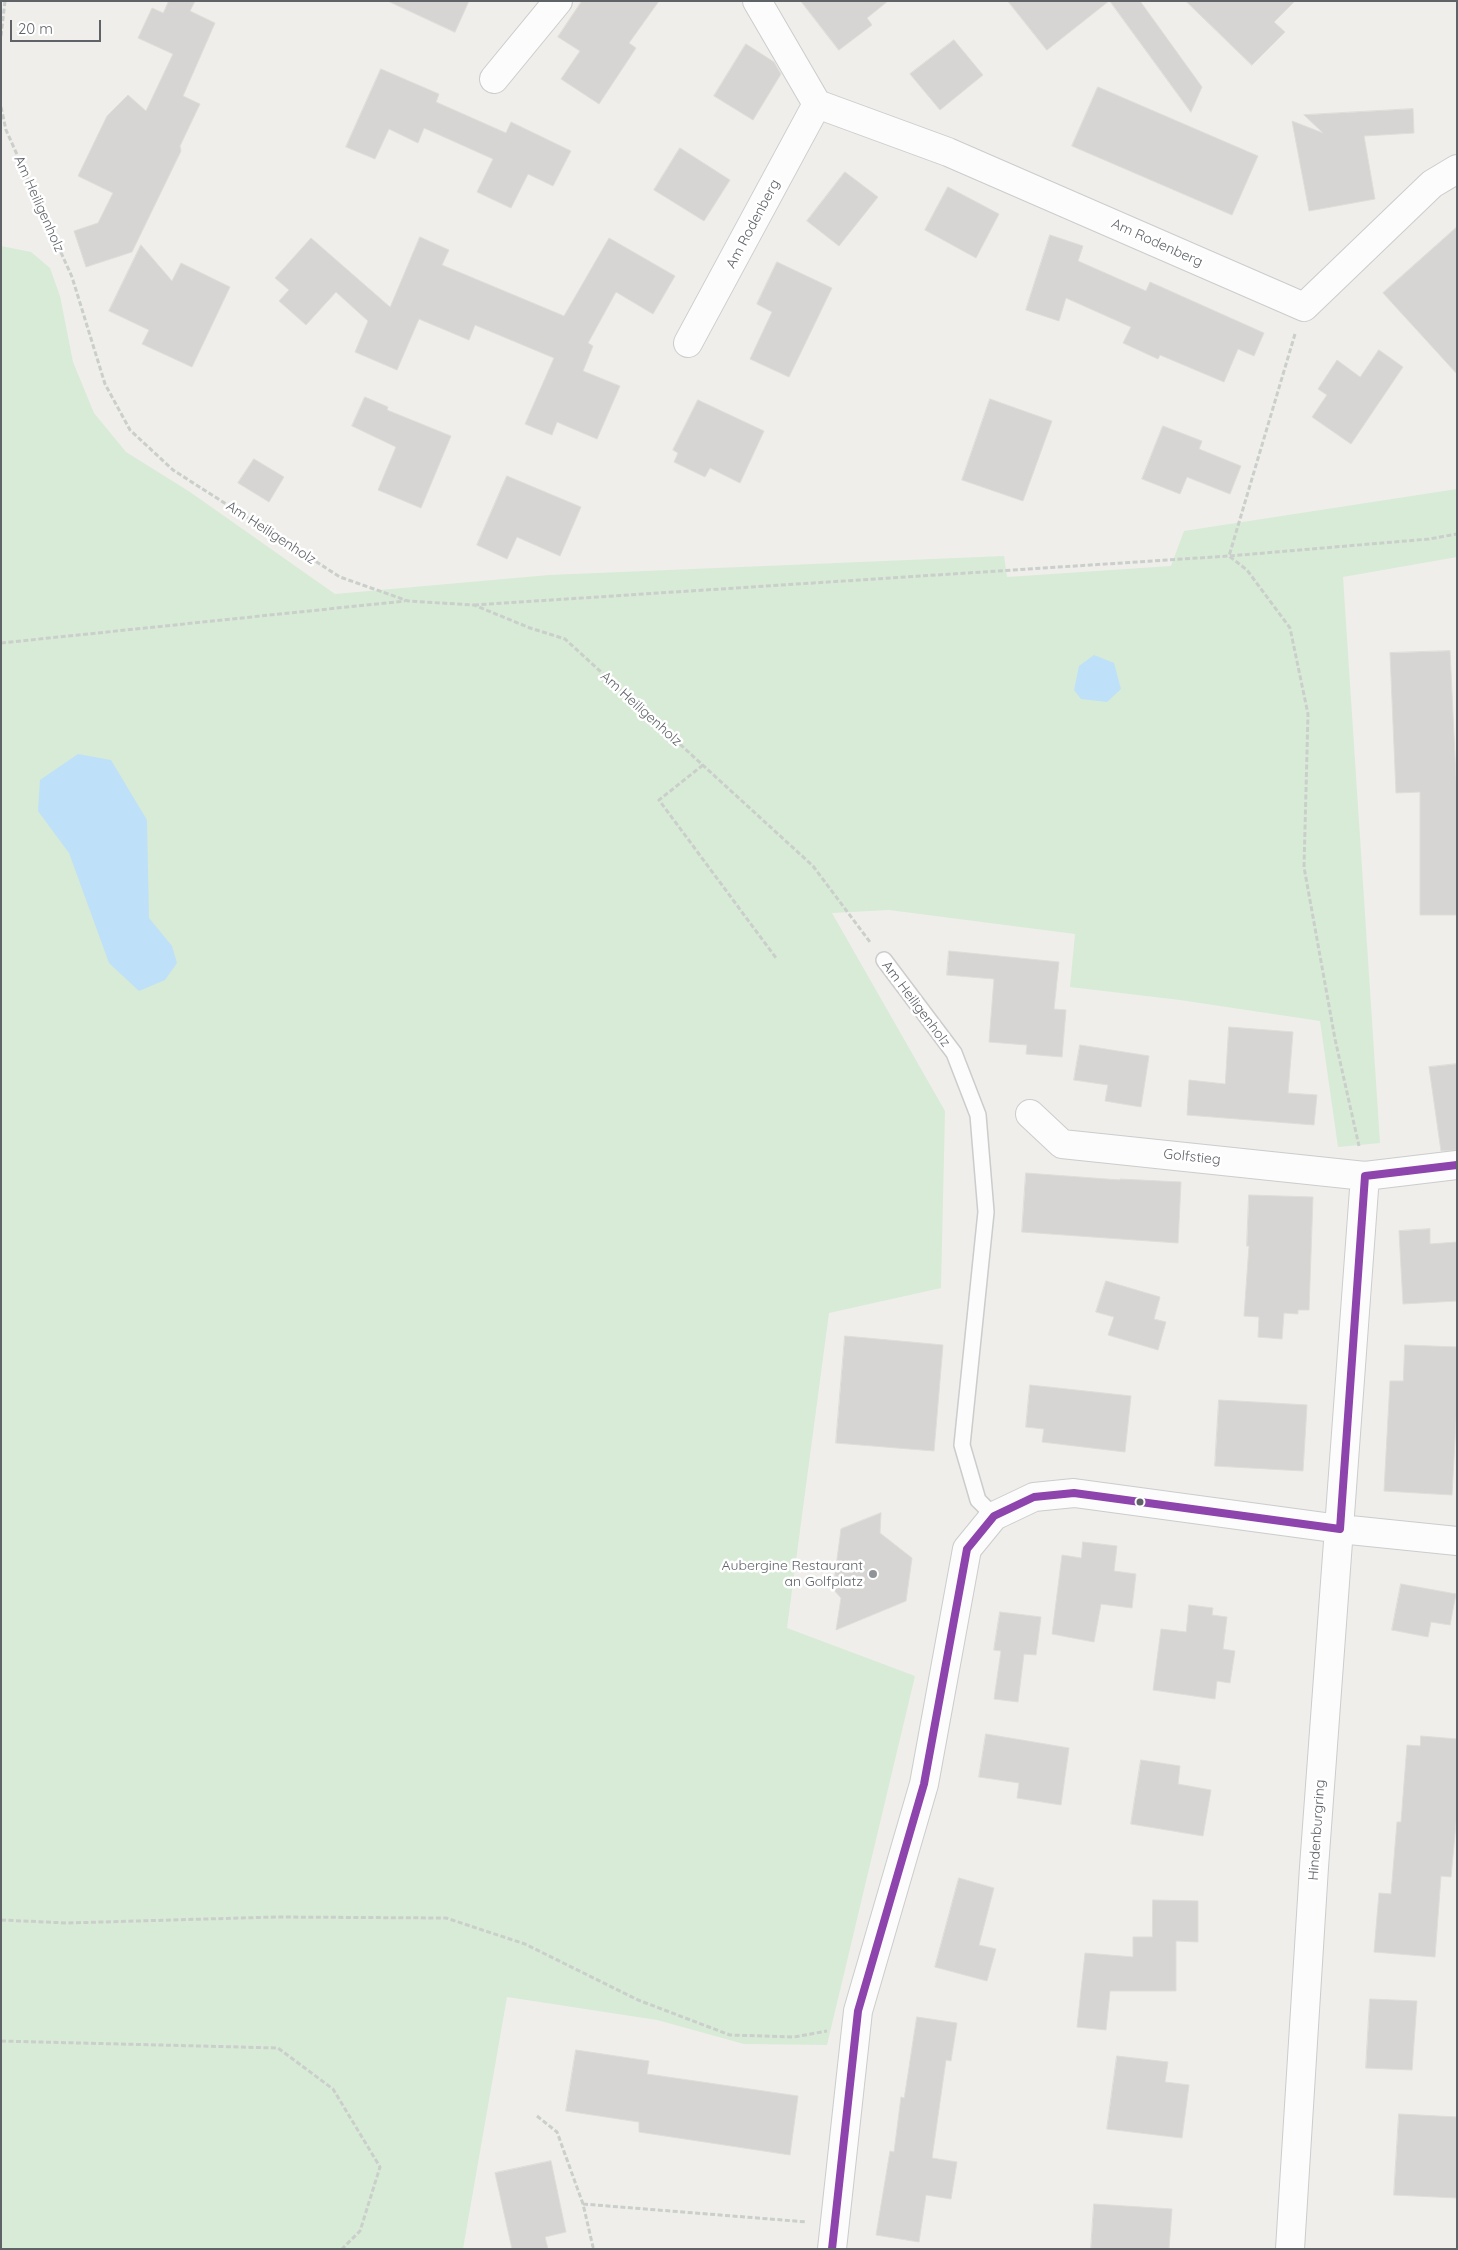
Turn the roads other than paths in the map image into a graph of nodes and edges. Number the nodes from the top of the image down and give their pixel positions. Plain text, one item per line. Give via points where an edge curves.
1 (558, 1) edge
2 (757, 1) edge
3 (494, 79) dead end
4 (817, 104) junction
5 (1457, 169) edge
6 (688, 344) dead end
7 (884, 960) road end
8 (1030, 1114) dead end
9 (1457, 1165) edge
10 (1365, 1176) junction
11 (994, 1516) junction
12 (1340, 1529) junction
13 (1457, 1541) edge
14 (833, 2237) edge
15 (1290, 2249) edge

1 - 3 street
2 - 4 street
4 - 5 street, Am Rodenberg via 948,152 1304,307 1432,184
4 - 6 street, Am Rodenberg
7 - 11 lane, Am Heiligenholz via 954,1053 978,1115 986,1212 962,1445 978,1500
8 - 10 street, Golfstieg via 1062,1144
9 - 10 street, Golfstieg
10 - 12 street, Hindenburgring
11 - 12 street via 1034,1498 1074,1494
11 - 14 street via 967,1549 924,1784 858,2011
12 - 13 street
12 - 15 street, Hindenburgring via 1314,1867

